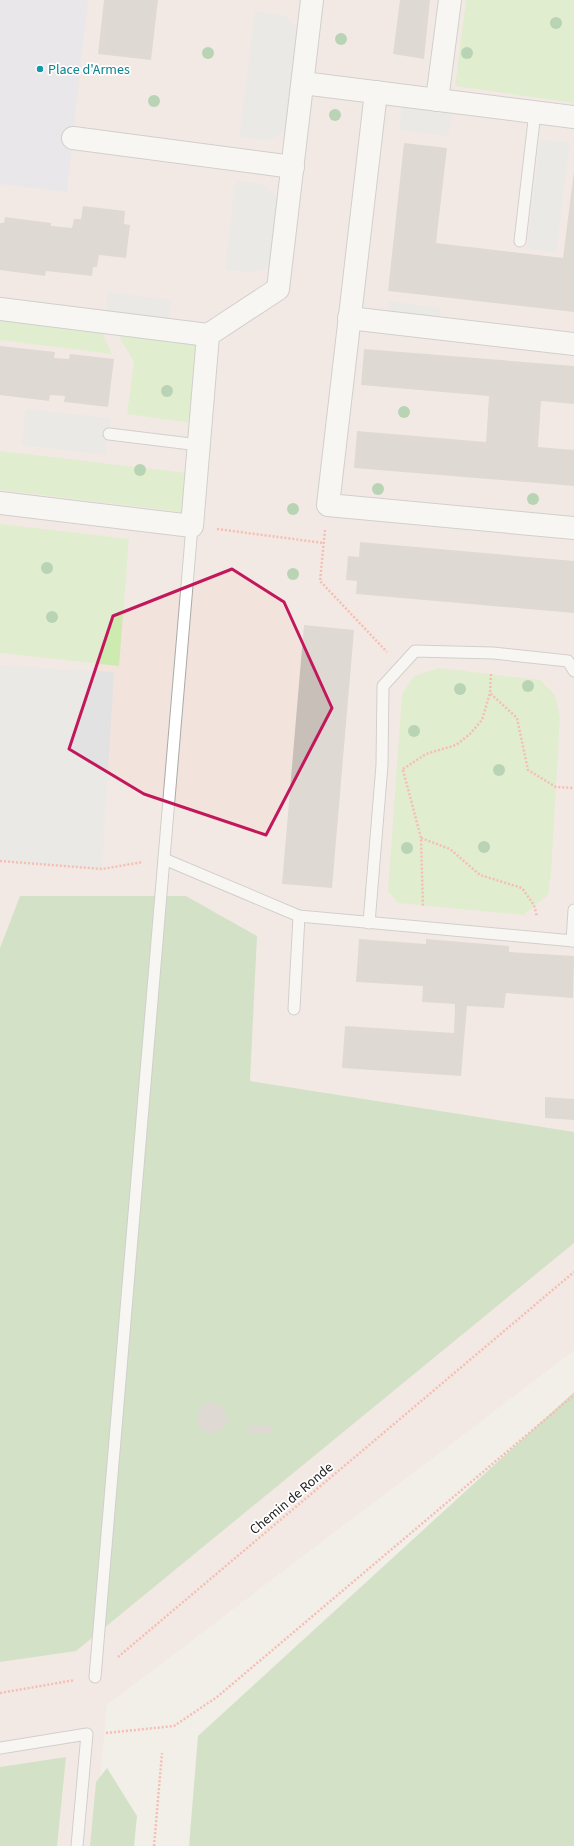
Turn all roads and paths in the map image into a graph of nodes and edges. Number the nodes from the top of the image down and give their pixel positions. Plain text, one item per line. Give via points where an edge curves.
1 (312, 0) edge
2 (450, 0) edge
3 (303, 83) junction
4 (376, 92) junction
5 (437, 100) junction
6 (535, 112) junction
7 (574, 117) edge
8 (73, 138) dead end
9 (293, 167) junction
10 (520, 241) dead end
11 (0, 309) edge
12 (349, 318) junction
13 (208, 335) junction
14 (574, 344) edge
15 (109, 434) dead end
16 (199, 445) junction
17 (0, 503) edge
18 (328, 505) junction
19 (192, 526) junction
20 (574, 528) edge
21 (324, 542) junction
22 (493, 653) junction
23 (401, 667) junction
24 (574, 671) edge
25 (490, 693) junction
26 (382, 765) junction
27 (403, 769) junction
28 (574, 788) edge
29 (421, 838) junction
30 (164, 859) junction
31 (0, 861) edge
32 (574, 910) edge
33 (299, 916) junction
34 (369, 923) junction
35 (424, 927) junction
36 (542, 938) junction
37 (573, 941) edge
38 (294, 1009) dead end
39 (574, 1272) edge
40 (574, 1395) edge
41 (95, 1677) junction
42 (0, 1693) edge
43 (87, 1734) junction
44 (0, 1748) edge
45 (162, 1753) dead end
46 (77, 1846) edge
47 (154, 1846) edge

1 - 3 street
2 - 5 street
3 - 4 street
3 - 9 street
4 - 5 street
4 - 12 street
5 - 6 street
6 - 7 street
6 - 10 lane
8 - 9 street
9 - 13 street via 278,289
11 - 13 street
12 - 14 street
12 - 18 street
13 - 16 street
15 - 16 lane
16 - 19 street
17 - 19 street
18 - 20 street
18 - 21 path
19 - 21 path
19 - 30 lane
21 - 23 path via 320,581
22 - 23 lane via 415,651
22 - 24 lane via 568,661
22 - 25 path
23 - 26 lane via 383,686
25 - 27 path via 482,720 470,734 456,745 426,754
25 - 28 path via 517,718 528,770 556,787
26 - 27 path
26 - 34 lane
27 - 29 path
29 - 35 path
29 - 36 path via 450,849 480,875 522,888 534,905
30 - 31 path via 102,869
30 - 33 lane
30 - 41 lane
32 - 37 lane
33 - 34 lane
33 - 38 lane
34 - 35 lane
35 - 36 lane
36 - 37 lane
39 - 41 path, Chemin de Ronde
40 - 43 path via 216,1697 174,1726
41 - 42 path
43 - 44 lane
43 - 46 lane
45 - 47 path

